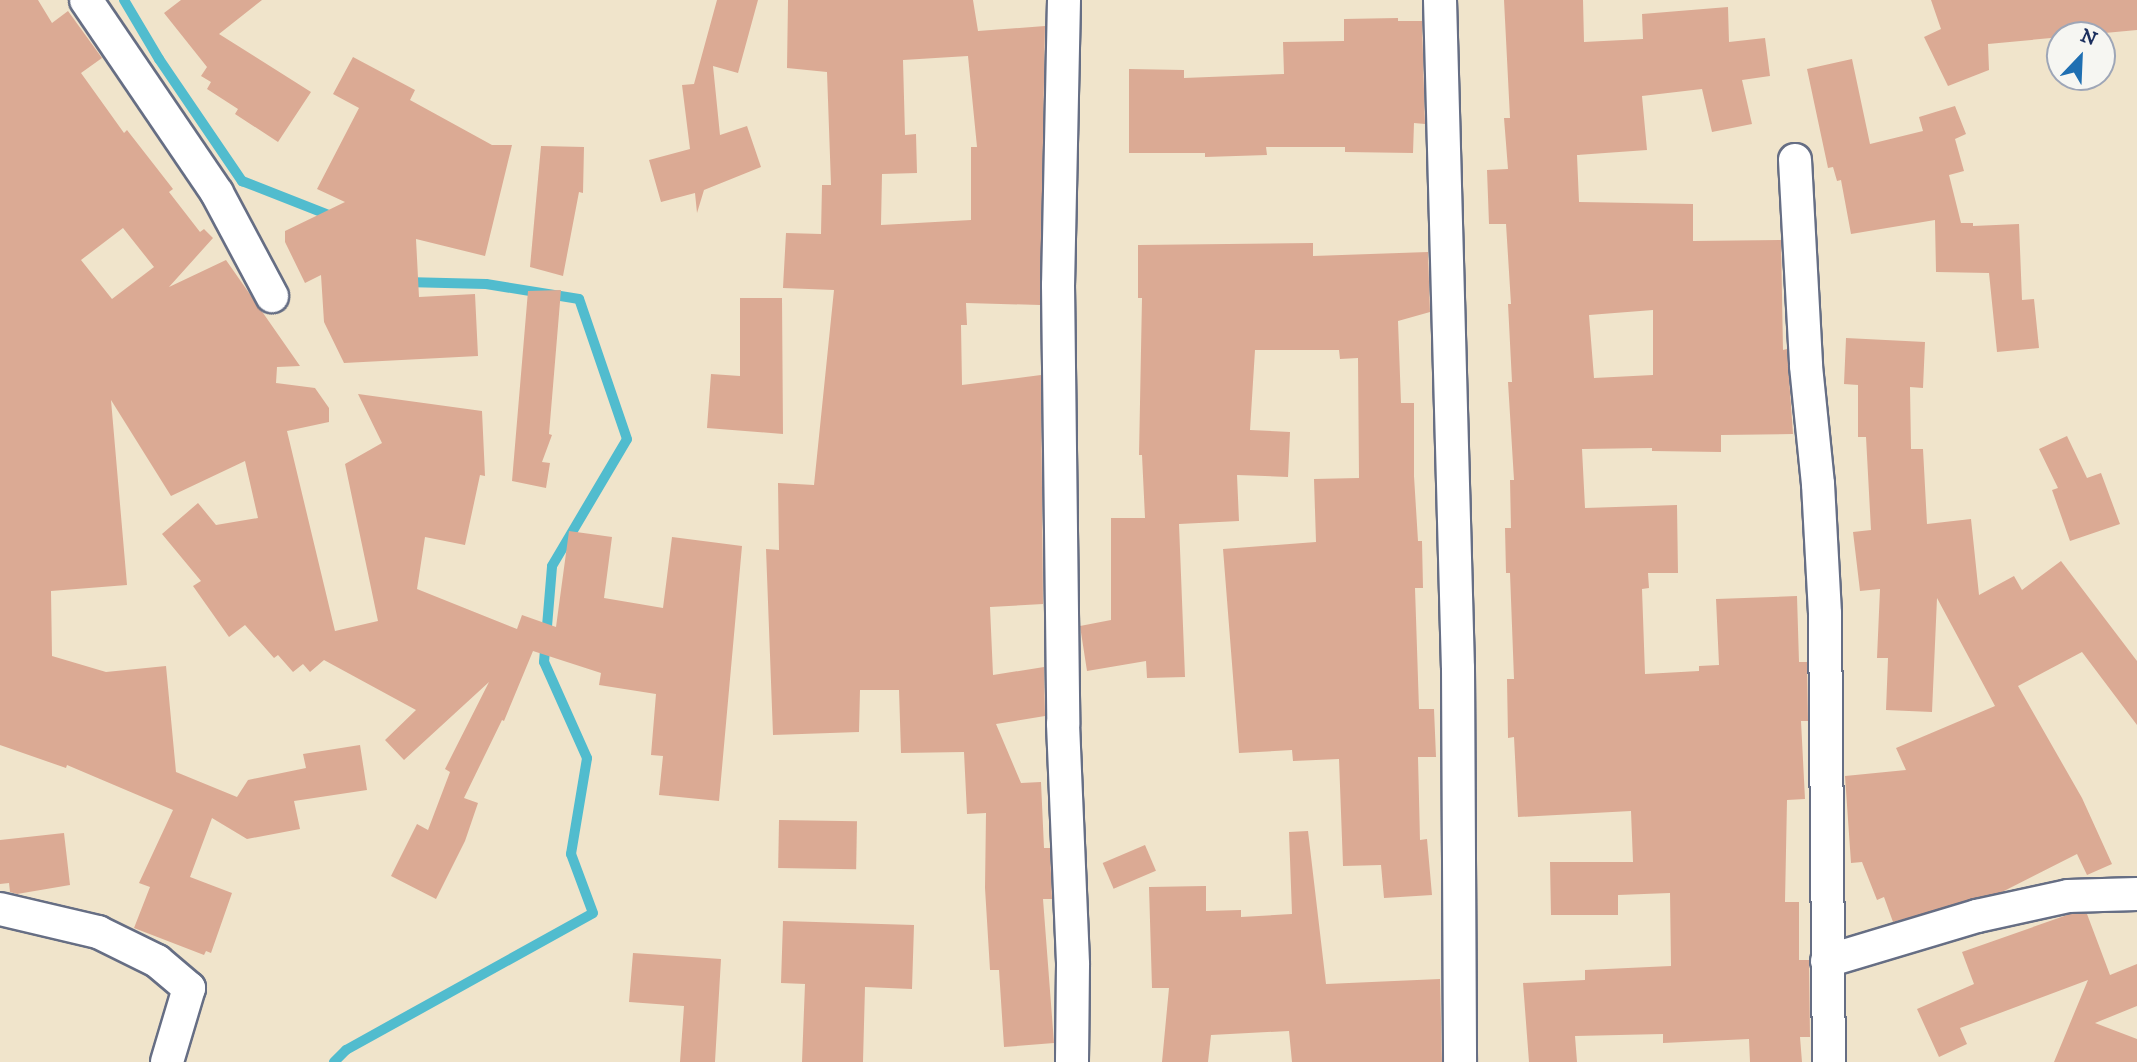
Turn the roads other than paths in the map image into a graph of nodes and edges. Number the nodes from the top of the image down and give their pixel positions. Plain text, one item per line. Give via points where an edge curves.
1 (86, 0) edge
2 (1065, 0) edge
3 (1440, 0) edge
4 (1795, 159) dead end
5 (272, 296) dead end
6 (2137, 894) edge
7 (0, 909) edge
8 (1827, 961) junction
9 (167, 1062) edge
10 (1072, 1062) edge
11 (1460, 1062) edge
12 (1829, 1062) edge

1 - 5 street via 217,193
2 - 10 street via 1058,285
3 - 11 street via 1458,668
4 - 8 street via 1825,614
6 - 8 street via 2057,899 1977,916
7 - 9 street via 98,932 157,961 189,988
8 - 12 street

